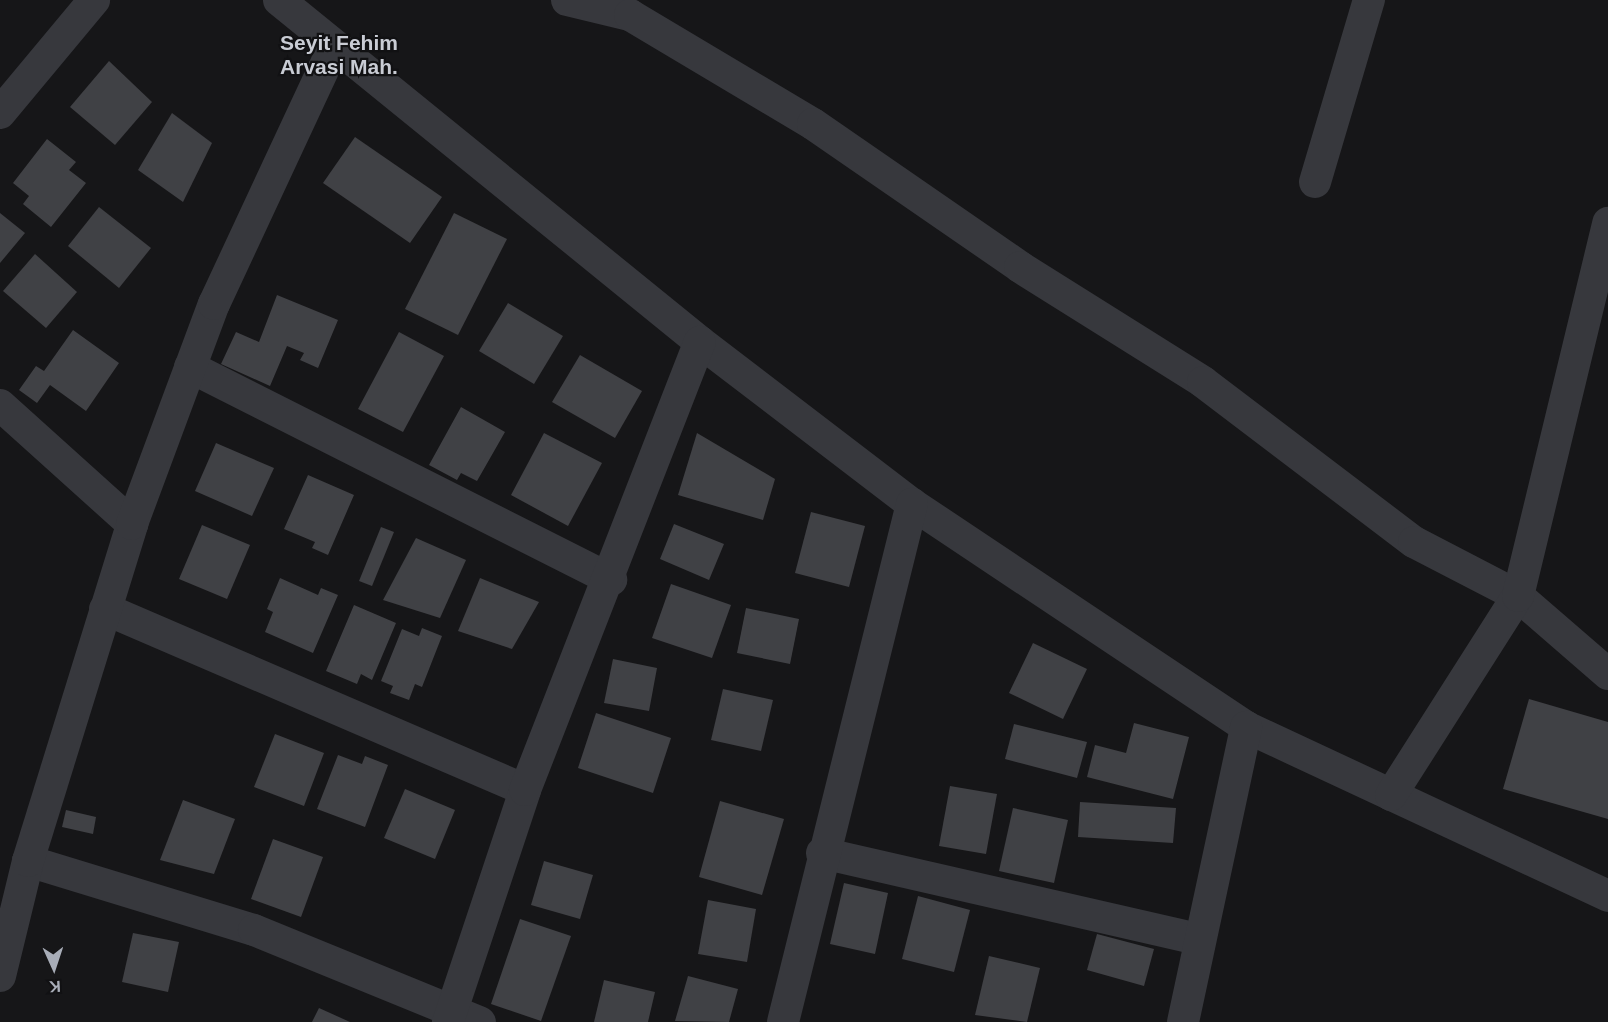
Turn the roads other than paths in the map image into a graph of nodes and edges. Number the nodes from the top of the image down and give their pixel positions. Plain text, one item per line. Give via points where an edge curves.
1 (94, 0) edge
2 (567, 0) edge
3 (1369, 0) edge
4 (291, 4) edge
5 (633, 8) edge
6 (334, 47) junction
7 (0, 113) edge
8 (1315, 182) dead end
9 (1608, 223) edge
10 (1599, 298) edge
11 (700, 342) junction
12 (190, 367) junction
13 (0, 405) edge
14 (912, 504) junction
15 (132, 524) junction
16 (611, 580) junction
17 (1518, 596) junction
18 (105, 609) junction
19 (1608, 674) edge
20 (1246, 727) junction
21 (525, 790) junction
22 (1391, 795) junction
23 (822, 853) junction
24 (28, 861) junction
25 (1608, 896) edge
26 (1199, 939) junction
27 (0, 976) edge
28 (449, 1017) edge
29 (480, 1022) edge
30 (783, 1022) edge
31 (1183, 1022) edge

1 - 7 street
2 - 5 street
3 - 8 street
4 - 6 street
5 - 17 street via 813,124 1020,267 1203,382 1414,542
6 - 11 street
6 - 12 street via 214,304
9 - 10 street
10 - 17 street
11 - 14 street
11 - 16 street
12 - 15 street
12 - 16 street
13 - 15 street
14 - 20 street
14 - 23 street
15 - 18 street
16 - 21 street
17 - 19 street
17 - 22 street
18 - 21 street
18 - 24 street
20 - 22 street
20 - 26 street
21 - 28 street
22 - 25 street
23 - 26 street
23 - 30 street
24 - 27 street
24 - 28 street via 254,930
26 - 31 street
28 - 29 street

